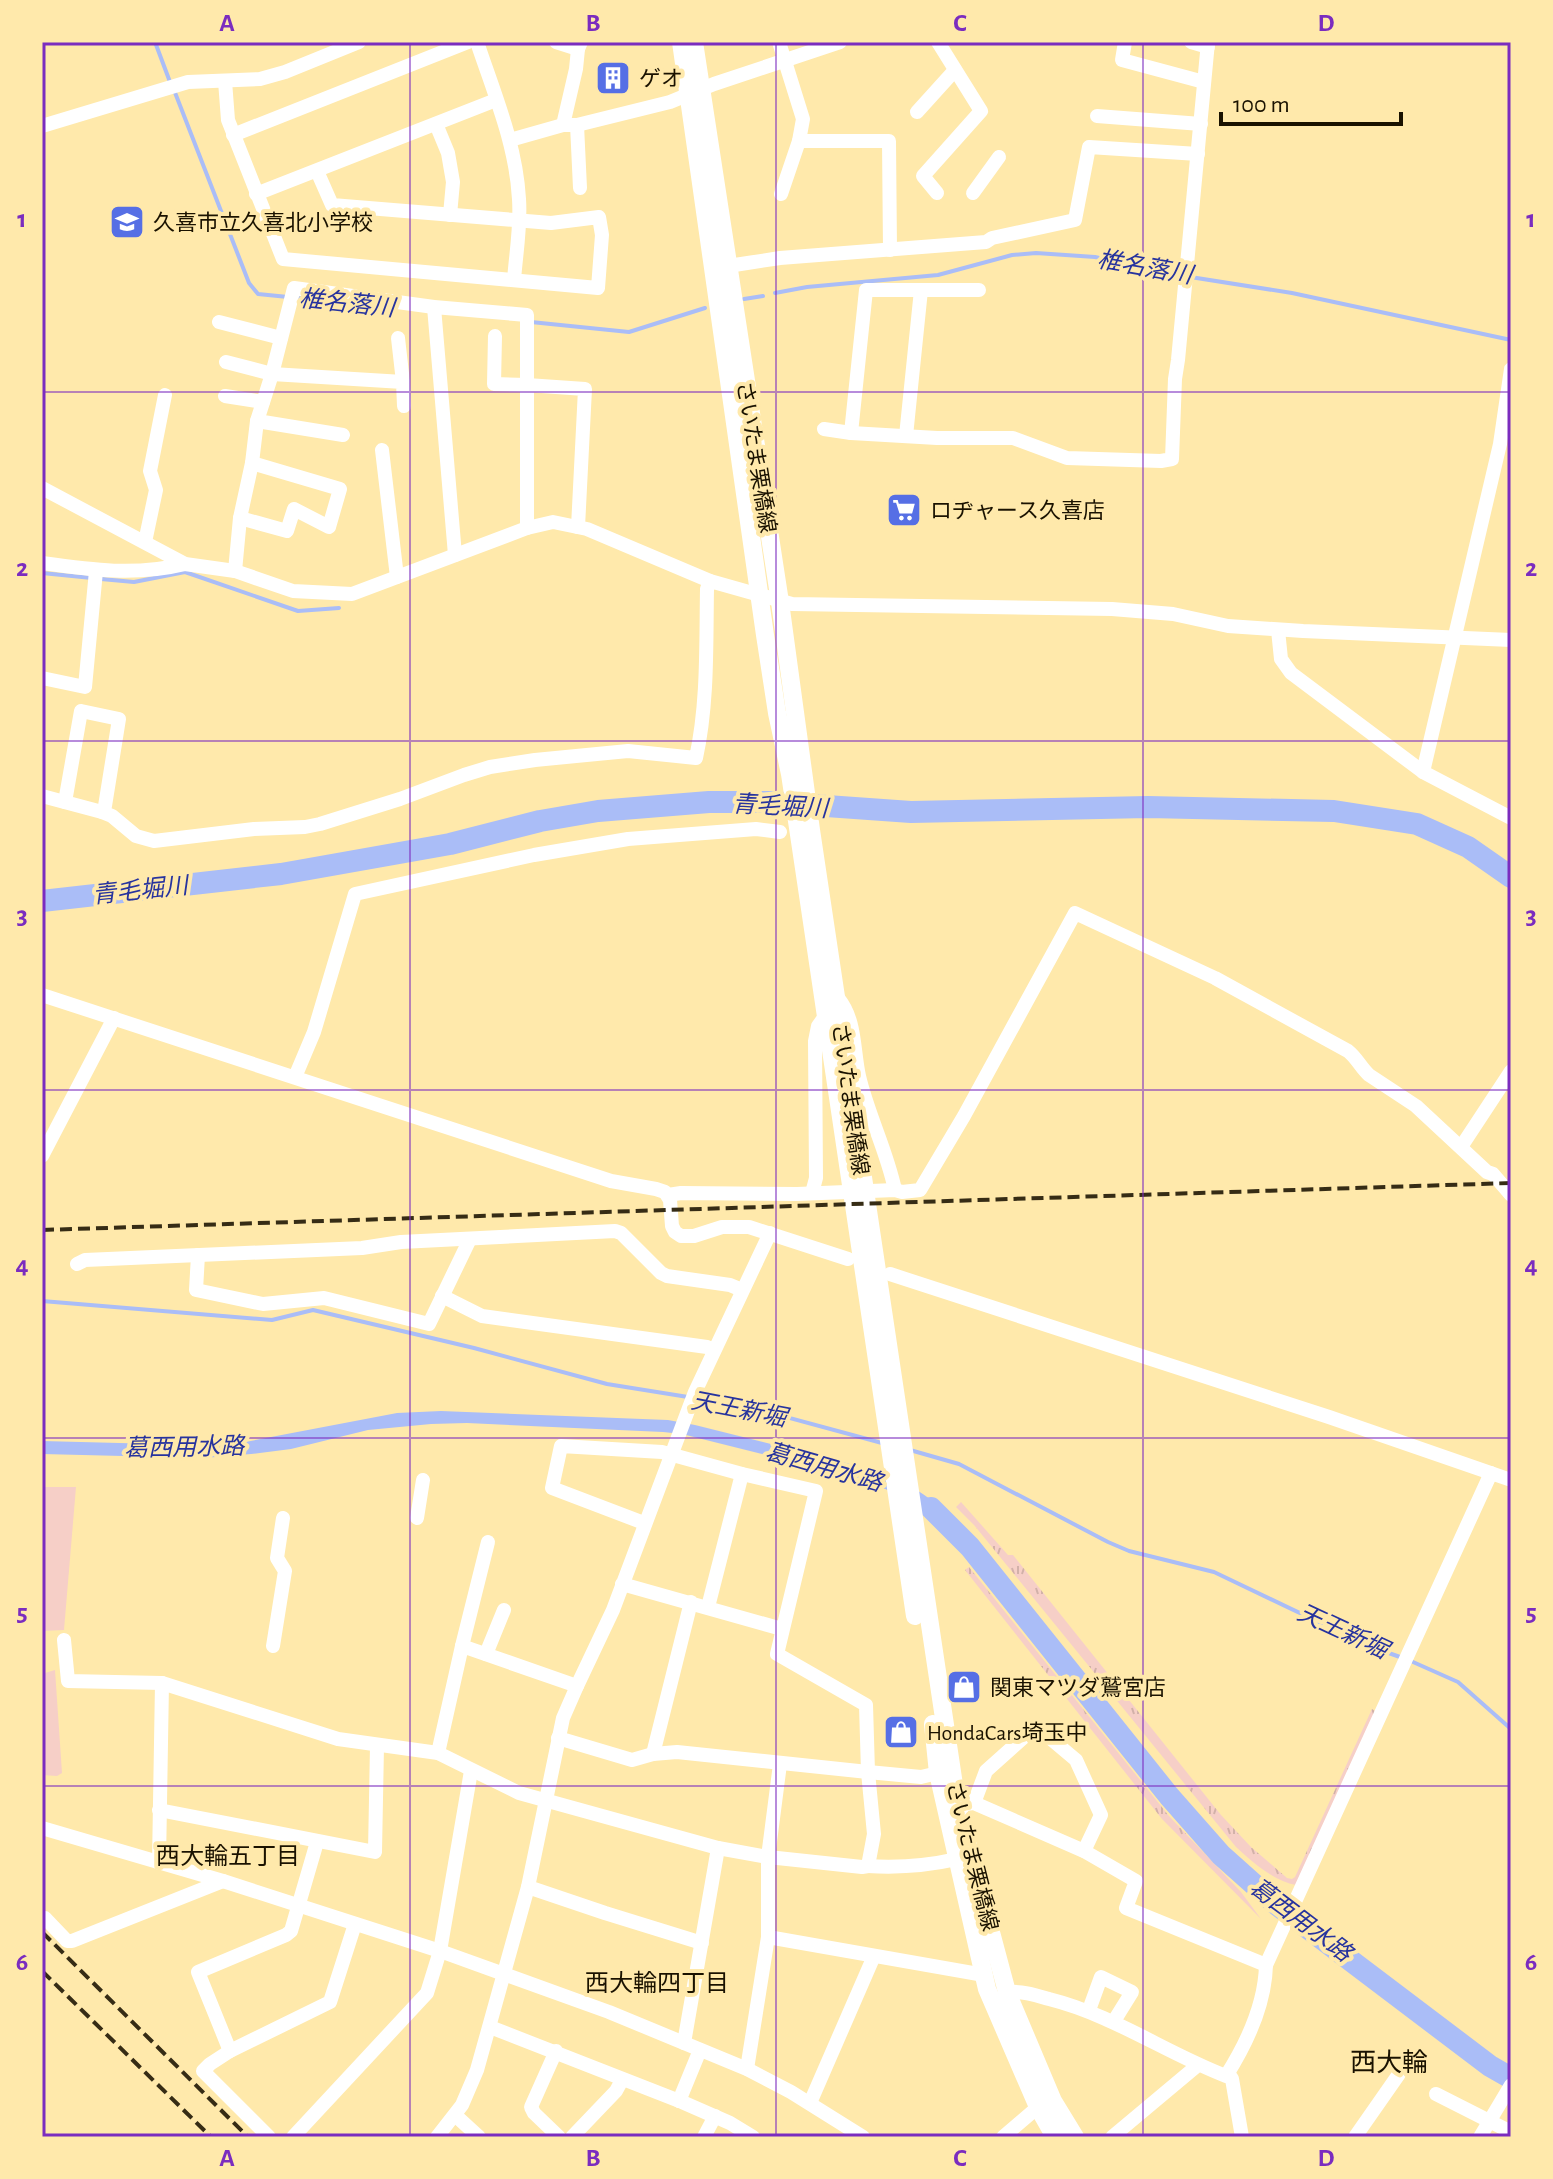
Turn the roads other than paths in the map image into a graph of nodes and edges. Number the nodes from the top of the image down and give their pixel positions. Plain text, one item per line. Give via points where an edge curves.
1 (359, 42) edge
2 (468, 42) edge
3 (477, 42) edge
4 (556, 42) edge
5 (681, 42) edge
6 (694, 42) edge
7 (779, 42) edge
8 (840, 42) edge
9 (938, 42) edge
10 (1125, 42) edge
11 (1191, 42) edge
12 (1208, 45) edge
13 (580, 46) edge
14 (786, 59) junction
15 (955, 70) junction
16 (225, 81) junction
17 (1204, 82) junction
18 (695, 92) junction
19 (496, 100) junction
20 (917, 112) dead end
21 (1097, 116) dead end
22 (436, 124) junction
23 (1201, 124) junction
24 (570, 125) junction
25 (42, 126) edge
26 (233, 135) junction
27 (510, 140) junction
28 (799, 141) junction
29 (1198, 154) junction
30 (999, 157) dead end
31 (317, 171) junction
32 (580, 188) dead end
33 (937, 193) dead end
34 (973, 193) dead end
35 (256, 194) junction
36 (781, 194) dead end
37 (450, 215) junction
38 (520, 221) junction
39 (890, 250) junction
40 (728, 266) junction
41 (514, 280) junction
42 (921, 290) junction
43 (979, 290) dead end
44 (434, 307) junction
45 (219, 322) dead end
46 (495, 336) dead end
47 (281, 338) junction
48 (398, 338) dead end
49 (226, 362) dead end
50 (1511, 369) edge
51 (272, 374) junction
52 (403, 382) junction
53 (527, 385) junction
54 (165, 395) dead end
55 (225, 396) dead end
56 (263, 402) junction
57 (404, 406) dead end
58 (257, 421) junction
59 (824, 429) dead end
60 (851, 433) junction
61 (343, 435) dead end
62 (906, 436) junction
63 (382, 450) dead end
64 (252, 463) junction
65 (42, 488) edge
66 (240, 518) junction
67 (578, 527) junction
68 (527, 528) junction
69 (145, 542) junction
70 (455, 555) junction
71 (42, 563) edge
72 (185, 564) junction
73 (96, 571) junction
74 (235, 571) junction
75 (397, 577) junction
76 (710, 581) junction
77 (760, 596) junction
78 (780, 602) junction
79 (1278, 630) junction
80 (1454, 637) junction
81 (1511, 640) edge
82 (42, 678) edge
83 (1423, 772) junction
84 (796, 774) junction
85 (42, 796) edge
86 (65, 802) junction
87 (102, 812) junction
88 (1511, 818) edge
89 (796, 831) junction
90 (42, 995) edge
91 (837, 997) junction
92 (826, 1015) junction
93 (114, 1018) junction
94 (1511, 1071) edge
95 (295, 1077) junction
96 (1461, 1147) junction
97 (42, 1156) edge
98 (858, 1187) junction
99 (895, 1190) junction
100 (812, 1193) junction
101 (668, 1195) junction
102 (1511, 1195) edge
103 (770, 1233) junction
104 (470, 1239) junction
105 (198, 1255) junction
106 (848, 1259) dead end
107 (77, 1264) dead end
108 (890, 1274) dead end
109 (742, 1290) junction
110 (442, 1296) junction
111 (713, 1350) junction
112 (670, 1454) junction
113 (1491, 1473) junction
114 (742, 1474) junction
115 (423, 1480) dead end
116 (1511, 1480) edge
117 (283, 1518) dead end
118 (417, 1518) dead end
119 (907, 1521) junction
120 (644, 1523) junction
121 (488, 1542) dead end
122 (622, 1584) junction
123 (691, 1602) junction
124 (708, 1607) junction
125 (504, 1610) dead end
126 (782, 1629) junction
127 (64, 1640) dead end
128 (273, 1646) dead end
129 (462, 1646) junction
130 (486, 1654) junction
131 (162, 1683) junction
132 (577, 1686) junction
133 (558, 1738) junction
134 (377, 1746) junction
135 (438, 1753) junction
136 (653, 1754) junction
137 (780, 1764) junction
138 (471, 1771) junction
139 (868, 1772) junction
140 (938, 1773) junction
141 (546, 1802) junction
142 (965, 1804) junction
143 (159, 1810) junction
144 (42, 1828) edge
145 (317, 1842) junction
146 (718, 1848) junction
147 (1084, 1851) junction
148 (768, 1857) junction
149 (957, 1859) junction
150 (159, 1863) junction
151 (868, 1866) junction
152 (223, 1881) junction
153 (528, 1887) junction
154 (299, 1907) junction
155 (45, 1918) dead end
156 (355, 1924) junction
157 (768, 1937) junction
158 (702, 1943) junction
159 (440, 1951) junction
160 (874, 1956) junction
161 (1266, 1965) junction
162 (505, 1974) junction
163 (984, 1975) junction
164 (1007, 1992) junction
165 (1089, 2010) junction
166 (1114, 2021) junction
167 (490, 2027) junction
168 (684, 2043) junction
169 (700, 2050) junction
170 (230, 2051) junction
171 (556, 2051) junction
172 (1198, 2065) junction
173 (747, 2069) junction
174 (1228, 2073) junction
175 (1399, 2074) dead end
176 (622, 2080) junction
177 (1510, 2087) edge
178 (1436, 2094) dead end
179 (679, 2101) junction
180 (810, 2103) junction
181 (1046, 2104) junction
182 (455, 2115) junction
183 (715, 2116) junction
184 (1489, 2122) junction
185 (1511, 2132) edge
186 (269, 2137) edge
187 (293, 2137) edge
188 (437, 2137) edge
189 (479, 2137) edge
190 (559, 2137) edge
191 (572, 2137) edge
192 (704, 2137) edge
193 (753, 2137) edge
194 (863, 2137) edge
195 (1003, 2137) edge
196 (1055, 2137) edge
197 (1075, 2137) edge
198 (1112, 2137) edge
199 (1242, 2137) edge
200 (1355, 2137) edge
201 (1480, 2137) edge

1 - 16 street via 285,72
2 - 26 street
3 - 19 street
4 - 13 street
5 - 18 main road, さいたま栗橋線
6 - 18 main road, さいたま栗橋線
7 - 14 street
8 - 14 street
9 - 15 street
10 - 17 street via 1122,60
11 - 12 street
12 - 17 street
13 - 24 street
14 - 18 street
14 - 28 street via 803,119
15 - 20 street
15 - 33 street via 981,111 923,176
16 - 25 street via 165,87
16 - 26 street
17 - 23 street
18 - 24 street
18 - 40 main road, さいたま栗橋線
18 - 77 main road, さいたま栗橋線
19 - 22 street
19 - 27 street
21 - 23 street
22 - 31 street
22 - 37 street via 452,171
23 - 29 street
24 - 27 street
24 - 32 street
26 - 35 street
27 - 38 street
28 - 36 street
28 - 39 street via 889,141
29 - 39 street via 1089,147 1075,220 986,242
29 - 62 street via 1172,459 1067,458 1013,438
30 - 34 street
31 - 35 street
31 - 37 street via 332,205
35 - 41 street via 283,259
37 - 38 street
38 - 41 street
38 - 41 street via 599,217 598,288
39 - 40 street
40 - 78 main road, さいたま栗橋線
42 - 43 street
42 - 60 street via 866,290
42 - 62 street
44 - 47 street via 294,288
44 - 53 street via 527,315
44 - 70 street
45 - 47 street
46 - 53 street via 494,384
47 - 51 street
48 - 52 street
49 - 51 street
50 - 80 street via 1500,444
51 - 52 street
51 - 56 street
52 - 57 street
53 - 67 street via 585,389
53 - 68 street
54 - 69 street via 150,471 156,490
55 - 56 street
56 - 58 street
58 - 61 street
58 - 64 street
59 - 60 street
60 - 62 street
63 - 75 street
64 - 66 street
64 - 66 street via 340,489 329,527 294,509 287,531
65 - 69 street
66 - 74 street
67 - 68 street via 553,522
67 - 76 street
68 - 70 street
69 - 72 street
70 - 75 street
71 - 73 street
72 - 73 street
72 - 74 street
73 - 82 street via 85,687
74 - 75 street via 293,591 352,594
76 - 77 street
76 - 87 street via 696,758 628,751 505,765 320,824 168,840 144,840
77 - 78 street
77 - 84 main road, さいたま栗橋線 via 777,713
78 - 79 street via 1112,609
78 - 84 main road, さいたま栗橋線
79 - 80 street
79 - 83 street via 1281,659 1291,673
80 - 81 street
80 - 83 street
83 - 88 street
84 - 89 main road, さいたま栗橋線
85 - 86 street
86 - 87 street
86 - 87 street via 81,711 119,719
89 - 91 main road, さいたま栗橋線
89 - 92 main road, さいたま栗橋線
89 - 95 street via 628,839 355,894 314,1032
90 - 93 street
91 - 98 main road, さいたま栗橋線
91 - 99 street via 851,1021 859,1076
92 - 98 main road, さいたま栗橋線
92 - 100 street via 815,1041
93 - 95 street
93 - 97 street
94 - 96 street
95 - 101 street
96 - 99 street via 1416,1106 1363,1070 1348,1051 1215,978 1075,913 920,1190
96 - 102 street
98 - 119 main road, さいたま栗橋線
99 - 100 street
100 - 101 street
101 - 103 street via 672,1226 681,1236 722,1227
103 - 106 street
103 - 109 street
104 - 105 street
104 - 109 street via 615,1231 667,1276
104 - 110 street
105 - 107 street
105 - 110 street via 196,1290 263,1304 324,1298 429,1324
108 - 113 street
109 - 111 street
110 - 111 street via 482,1316
111 - 112 street
112 - 114 street
112 - 120 street
112 - 120 street via 566,1446 559,1450 552,1488
113 - 116 street
113 - 161 street
114 - 124 street
114 - 126 street via 816,1491
115 - 118 street
117 - 128 street via 277,1558 285,1571
119 - 140 main road, さいたま栗橋線
119 - 142 main road, さいたま栗橋線
120 - 122 street
121 - 129 street
122 - 123 street
122 - 132 street
123 - 124 street
123 - 136 street
124 - 126 street
125 - 130 street
126 - 139 street via 777,1654 866,1705
127 - 131 street via 68,1681
129 - 130 street
129 - 135 street
130 - 132 street
131 - 134 street via 338,1739
131 - 143 street
132 - 133 street
133 - 136 street via 632,1760
133 - 141 street
134 - 135 street
134 - 145 street via 375,1852
135 - 138 street
136 - 137 street
137 - 139 street
137 - 148 street
138 - 141 street
138 - 159 street
139 - 140 street via 921,1777
139 - 151 street via 874,1834
140 - 149 main road, さいたま栗橋線
141 - 146 street
141 - 153 street
142 - 147 street
142 - 147 street via 986,1771 1038,1728 1076,1760 1101,1815
142 - 164 main road, さいたま栗橋線
143 - 145 street
143 - 150 street
144 - 150 street
145 - 154 street
146 - 148 street
146 - 158 street
147 - 161 street via 1136,1881 1126,1908
148 - 151 street
148 - 157 street
149 - 151 street via 928,1866
149 - 163 main road, さいたま栗橋線
150 - 152 street
152 - 154 street
152 - 155 street via 72,1941
153 - 158 street
153 - 162 street
154 - 156 street
154 - 170 street via 286,1935 198,1972
156 - 159 street
156 - 170 street via 330,2002
157 - 160 street
157 - 173 street
158 - 168 street
159 - 162 street
159 - 187 street via 427,1993
160 - 163 street
160 - 180 street
161 - 174 street via 1249,2037
162 - 167 street
162 - 168 street
163 - 181 main road, さいたま栗橋線
164 - 165 street
164 - 181 main road, さいたま栗橋線
165 - 166 street
165 - 166 street via 1101,1977 1132,1992
166 - 172 street
167 - 171 street
167 - 182 street
168 - 169 street
169 - 173 street
169 - 179 street
170 - 186 street via 203,2071
171 - 176 street
171 - 190 street via 531,2107
172 - 174 street
172 - 198 street
173 - 180 street
174 - 199 street
175 - 200 street
176 - 179 street
176 - 191 street
177 - 184 street
178 - 184 street
179 - 183 street
180 - 194 street
181 - 195 street
181 - 196 main road, さいたま栗橋線
181 - 197 main road, さいたま栗橋線
182 - 188 street
182 - 189 street
183 - 192 street
183 - 193 street
184 - 185 street
184 - 201 street

